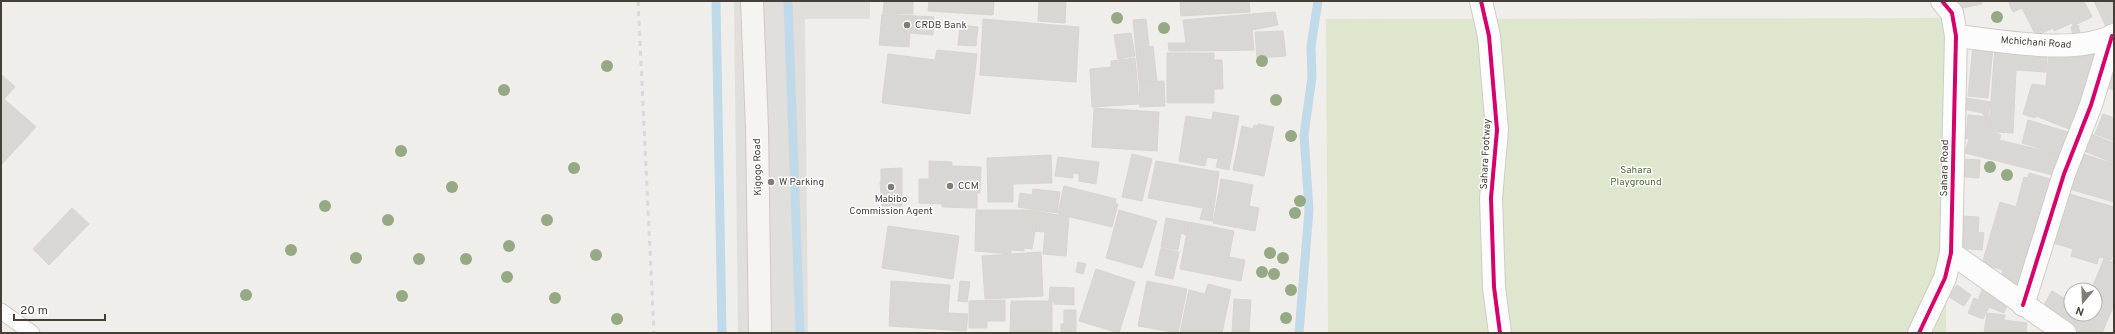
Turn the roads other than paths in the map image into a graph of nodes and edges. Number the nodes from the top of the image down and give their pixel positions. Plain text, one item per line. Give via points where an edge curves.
1 (752, 1) edge
2 (1481, 1) edge
3 (1942, 1) edge
4 (2113, 35) edge
5 (1956, 36) junction
6 (1950, 253) junction
7 (2023, 305) junction
8 (1, 311) edge
9 (32, 333) edge
10 (760, 333) edge
11 (1500, 333) edge
12 (1919, 333) edge
13 (2065, 333) edge

1 - 10 main road, Kigogo Road
2 - 11 street, Sahara Footway via 1489,36 1497,130 1491,198 1494,287
3 - 5 street, Sahara Road via 1952,13
4 - 5 street, Mchichani Road via 2095,43 2074,46
4 - 7 street via 2091,105 2064,174
5 - 6 street, Sahara Road
6 - 7 street
6 - 12 street, Sahara Road via 1945,278
7 - 13 street
8 - 9 lane

